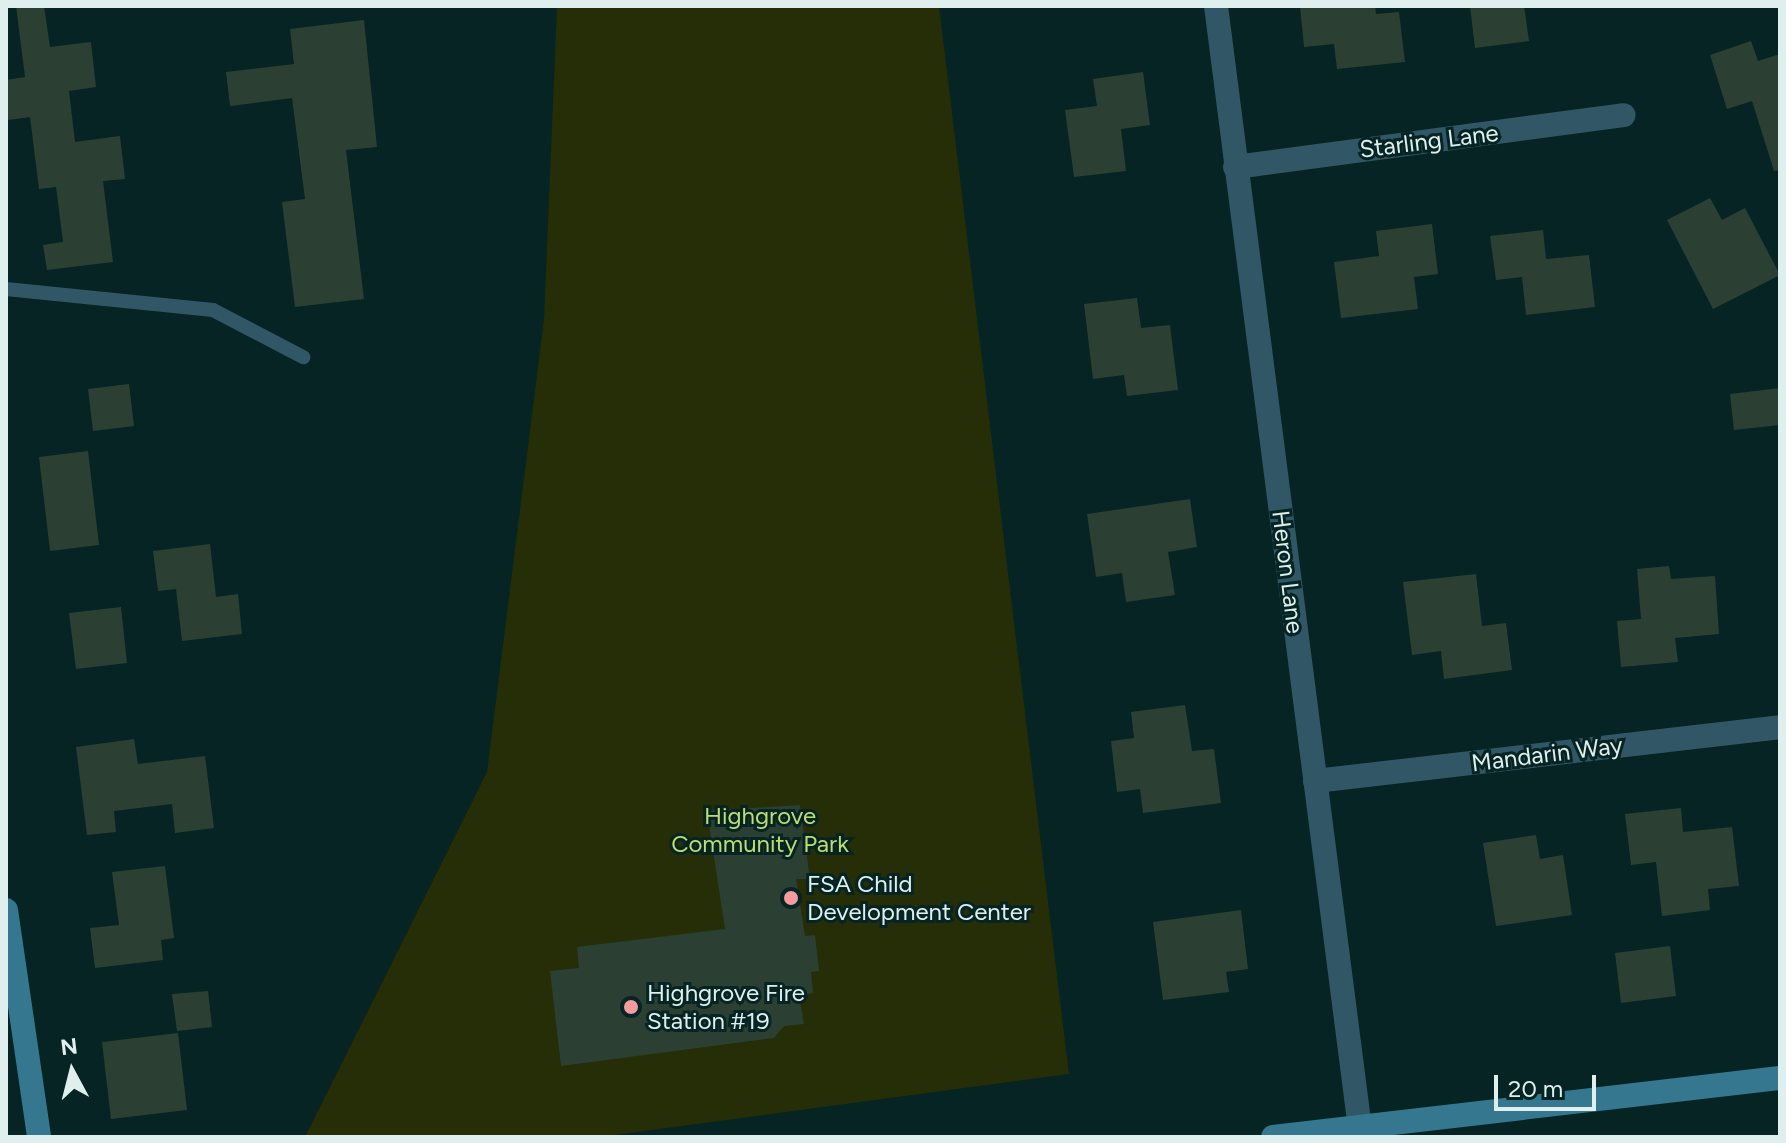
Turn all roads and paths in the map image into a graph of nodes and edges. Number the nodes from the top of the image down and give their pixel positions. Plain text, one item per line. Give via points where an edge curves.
1 (1216, 6) edge
2 (1624, 115) dead end
3 (1235, 167) junction
4 (6, 289) edge
5 (303, 357) dead end
6 (1780, 727) edge
7 (1315, 781) junction
8 (6, 910) edge
9 (1780, 1078) edge
10 (1360, 1132) edge
11 (39, 1137) edge
12 (1273, 1137) edge

1 - 3 street, Heron Lane
2 - 3 street, Starling Lane
3 - 7 street, Heron Lane
4 - 5 lane via 213,310
6 - 7 street, Mandarin Way
7 - 10 street, Heron Lane
8 - 11 main road
9 - 10 main road
10 - 12 main road

